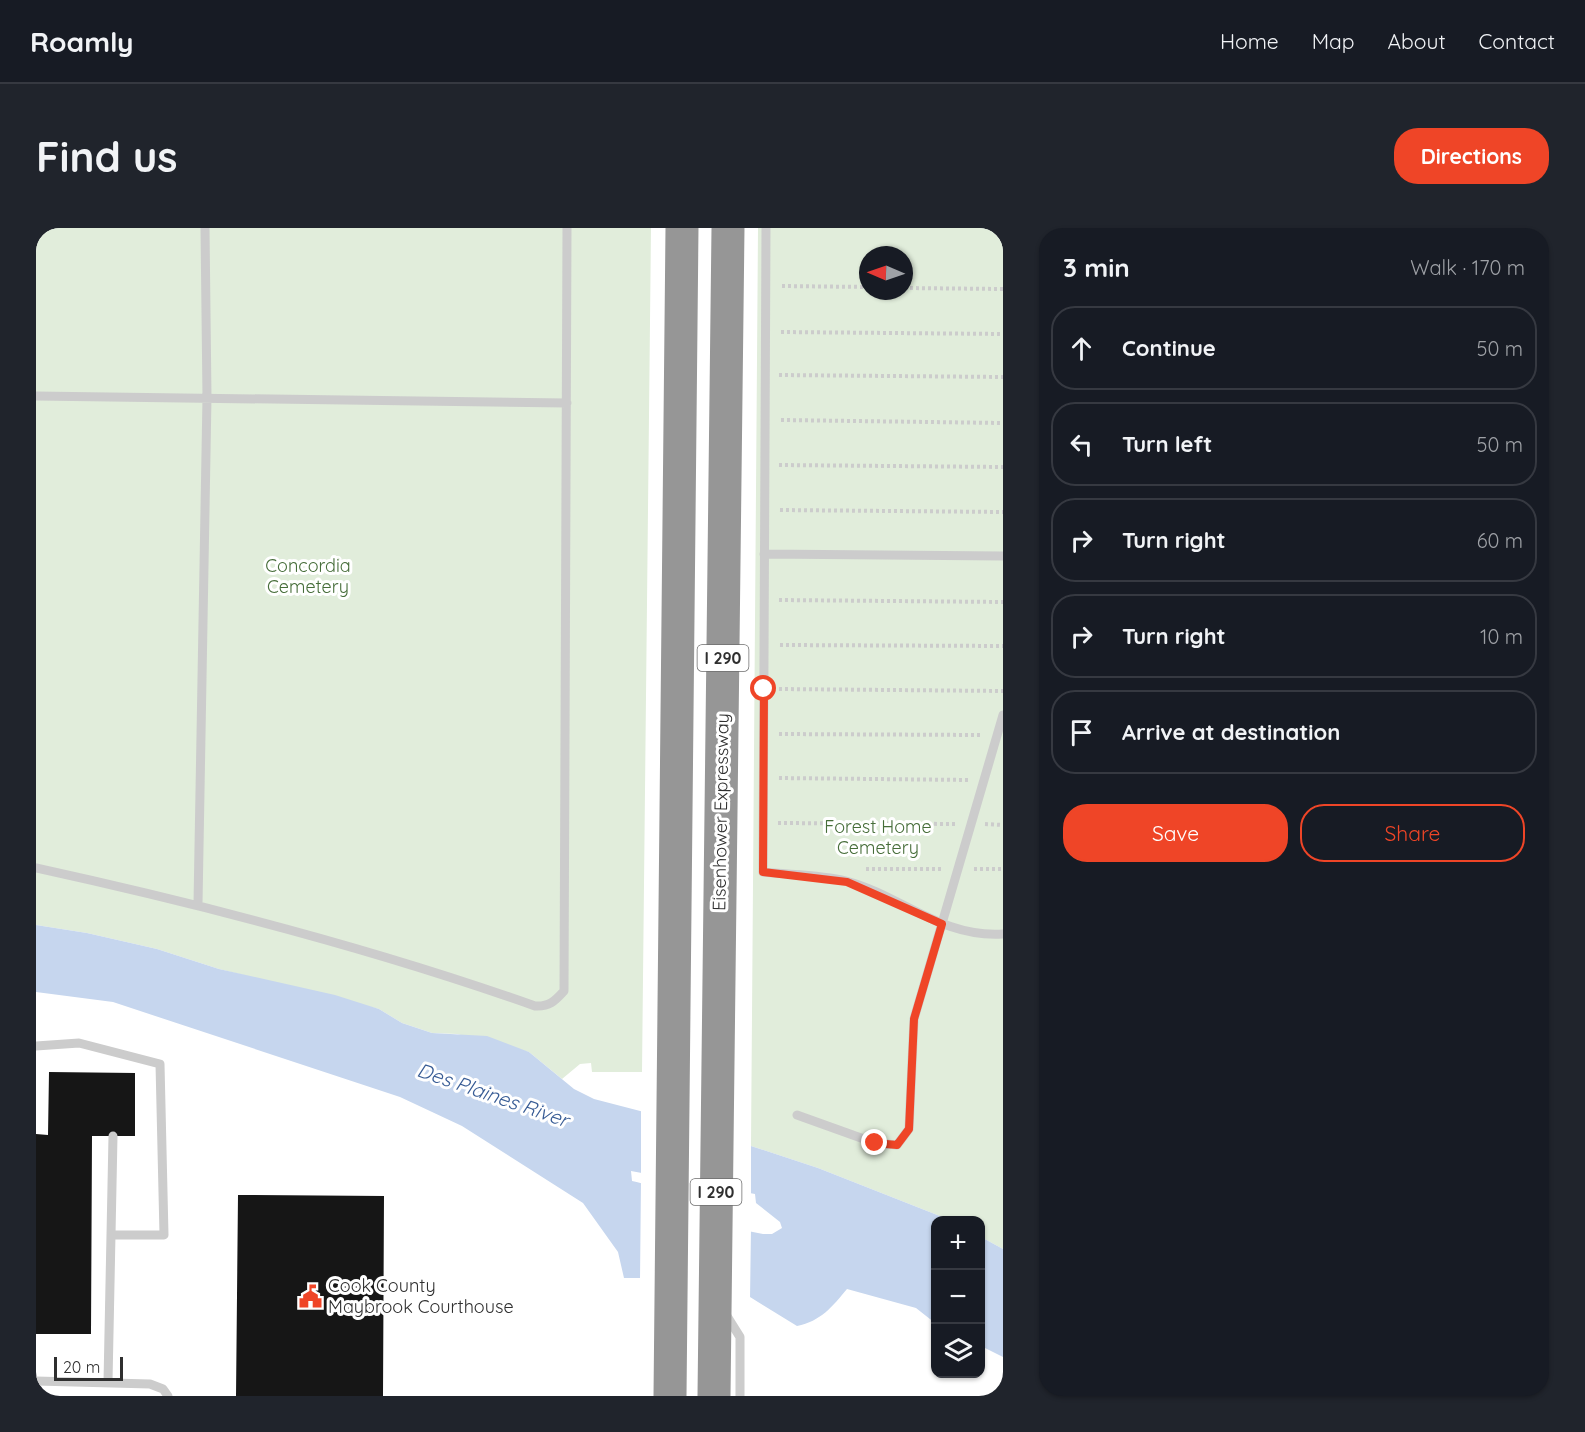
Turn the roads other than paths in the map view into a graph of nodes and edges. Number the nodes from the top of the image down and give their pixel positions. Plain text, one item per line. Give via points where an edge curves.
1 (205, 228) edge
2 (567, 228) edge
3 (681, 228) edge
4 (728, 228) edge
5 (766, 228) edge
6 (36, 396) edge
7 (207, 397) junction
8 (567, 403) junction
9 (764, 554) junction
10 (1003, 556) edge
11 (1003, 715) edge
12 (36, 868) edge
13 (198, 904) junction
14 (942, 924) junction
15 (1003, 934) edge
16 (36, 1046) edge
17 (797, 1115) dead end
18 (113, 1136) dead end
19 (111, 1235) junction
20 (715, 1297) junction
21 (36, 1381) edge
22 (108, 1382) junction
23 (168, 1396) edge
24 (670, 1396) edge
25 (714, 1396) edge
26 (740, 1396) edge

1 - 7 lane
2 - 8 lane
3 - 24 highway, I 290
4 - 20 highway, Eisenhower Expressway / I 290
5 - 9 lane
6 - 7 lane
7 - 8 lane
7 - 13 lane
8 - 13 lane via 564,991 555,1002 535,1006 442,973
9 - 10 lane
9 - 14 lane via 763,872 847,882
11 - 14 lane
12 - 13 lane
14 - 15 lane via 965,931
14 - 17 lane via 914,1019 909,1129 897,1145 875,1143
16 - 19 lane via 79,1043 160,1064 164,1236
18 - 19 lane
19 - 22 lane
20 - 25 highway, Eisenhower Expressway / I 290
20 - 26 lane via 740,1337
21 - 22 lane
22 - 23 lane via 150,1384 163,1389

